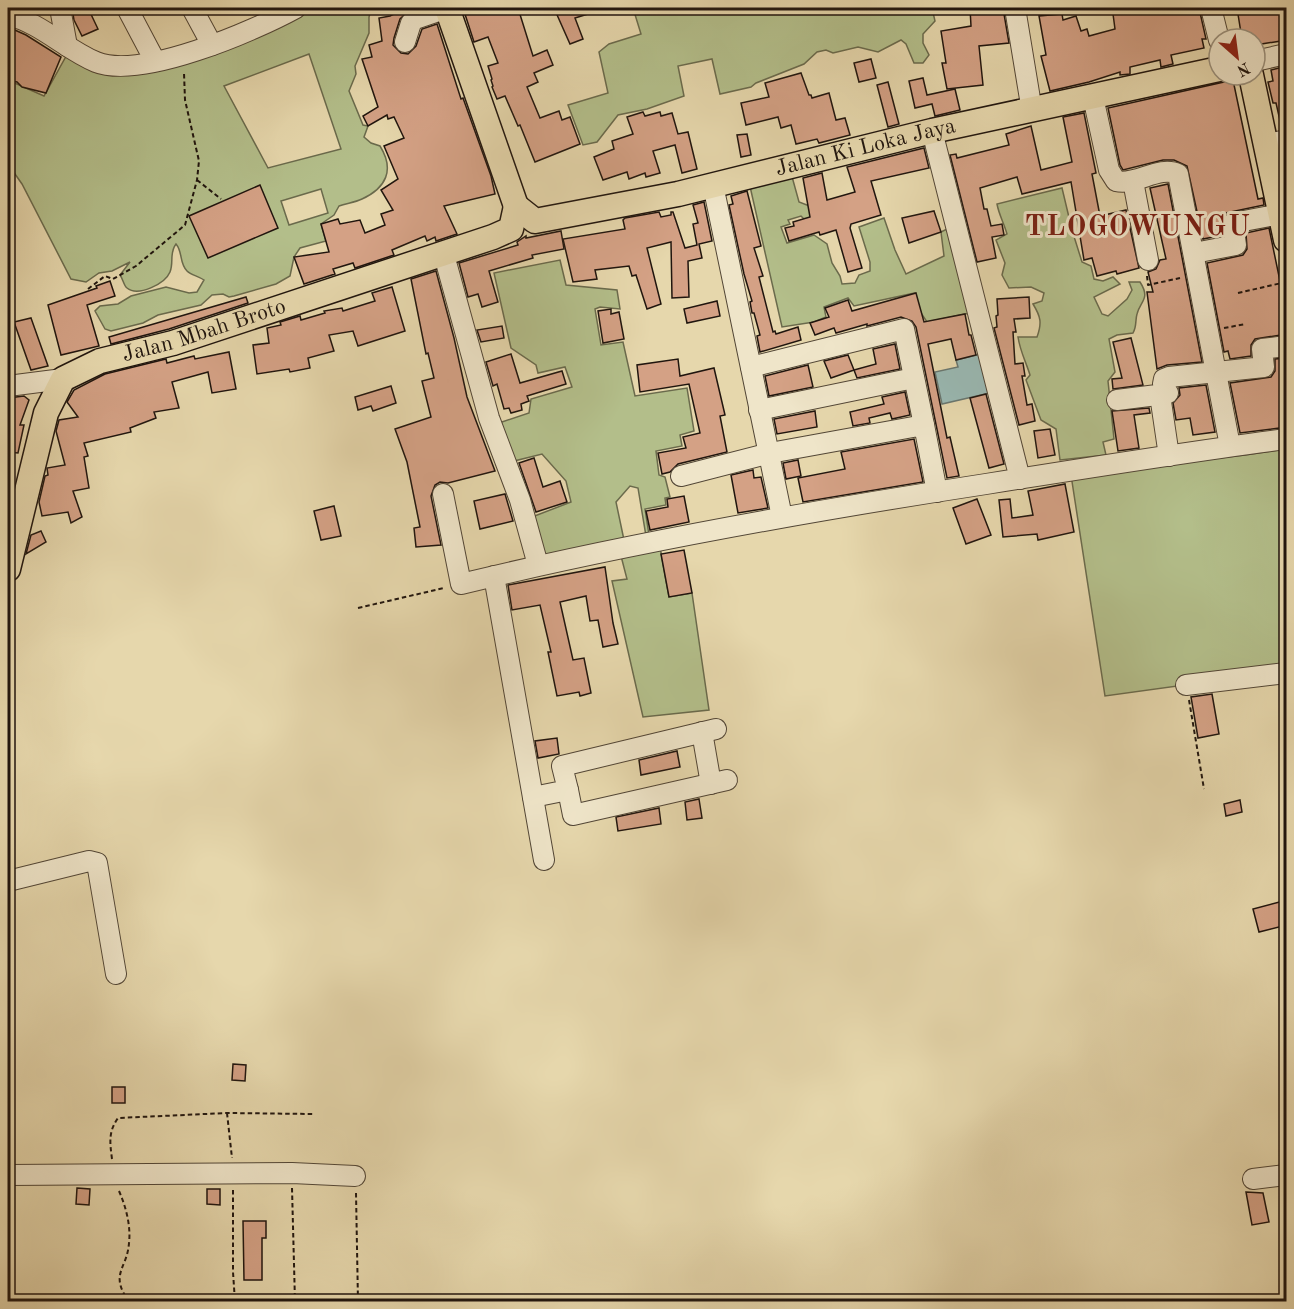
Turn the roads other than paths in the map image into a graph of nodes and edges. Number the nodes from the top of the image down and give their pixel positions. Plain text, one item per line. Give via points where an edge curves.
1 (60, 8) edge
2 (127, 8) edge
3 (192, 8) edge
4 (296, 8) edge
5 (447, 8) edge
6 (1015, 8) edge
7 (1211, 8) edge
8 (8, 15) edge
9 (1216, 27) edge
10 (405, 42) dead end
11 (212, 45) junction
12 (67, 46) junction
13 (1285, 54) edge
14 (1267, 58) edge
15 (155, 61) junction
16 (1207, 72) edge
17 (1256, 87) edge
18 (1093, 97) junction
19 (1032, 111) junction
20 (932, 132) junction
21 (1277, 142) edge
22 (1142, 178) junction
23 (713, 185) junction
24 (1281, 214) junction
25 (514, 217) junction
26 (1287, 240) edge
27 (1194, 253) junction
28 (444, 255) junction
29 (1148, 260) road end
30 (1287, 346) edge
31 (751, 367) junction
32 (1217, 372) junction
33 (914, 378) junction
34 (63, 379) junction
35 (8, 386) edge
36 (1160, 395) junction
37 (1117, 400) dead end
38 (759, 410) junction
39 (924, 425) junction
40 (1287, 439) edge
41 (1230, 446) junction
42 (770, 453) junction
43 (1168, 456) junction
44 (681, 476) dead end
45 (1020, 478) junction
46 (937, 492) junction
47 (443, 494) dead end
48 (782, 517) junction
49 (538, 565) junction
50 (8, 569) edge
51 (494, 576) junction
52 (1287, 673) edge
53 (1186, 685) road end
54 (568, 790) junction
55 (533, 798) junction
56 (544, 860) dead end
57 (8, 880) edge
58 (116, 974) dead end
59 (8, 1175) edge
60 (1287, 1175) edge
61 (355, 1176) road end
62 (1253, 1179) dead end

1 - 12 street
2 - 15 street
3 - 11 street
4 - 11 street
5 - 10 street via 416,19 408,28
5 - 25 main road
6 - 19 street
7 - 9 street
8 - 12 street via 28,21
11 - 15 street
12 - 15 street via 109,66
13 - 14 street
16 - 18 main road, Jalan Ki Loka Jaya
17 - 21 main road
18 - 19 main road, Jalan Ki Loka Jaya
18 - 22 street via 1109,170 1116,181
19 - 20 main road, Jalan Ki Loka Jaya
20 - 23 main road, Jalan Ki Loka Jaya
20 - 45 street
21 - 24 main road
22 - 27 street via 1178,174
22 - 29 street
23 - 25 main road, Jalan Ki Loka Jaya via 536,220
23 - 31 street
24 - 26 main road
24 - 27 street via 1233,223 1236,245
25 - 28 main road, Jalan Mbah Broto via 494,237
27 - 32 street
28 - 34 main road, Jalan Mbah Broto via 100,362
28 - 49 street via 489,418 520,500
30 - 32 street via 1262,349 1264,367
31 - 33 street via 904,329
31 - 38 street
32 - 36 street via 1164,379 1168,393
32 - 41 street
33 - 38 street
33 - 39 street
34 - 35 street
34 - 50 main road via 46,413
36 - 37 street
36 - 43 street
38 - 42 street
39 - 42 street
39 - 46 street
40 - 41 street
41 - 43 street
42 - 44 street
42 - 48 street
43 - 45 street
45 - 46 street
46 - 48 street
47 - 51 street via 461,584
48 - 49 street
49 - 51 street
51 - 55 street
52 - 53 street
54 - 54 street via 562,766 709,731 719,782 573,815
54 - 55 street
55 - 56 street
57 - 58 street via 89,861 97,863
59 - 61 street
60 - 62 street

